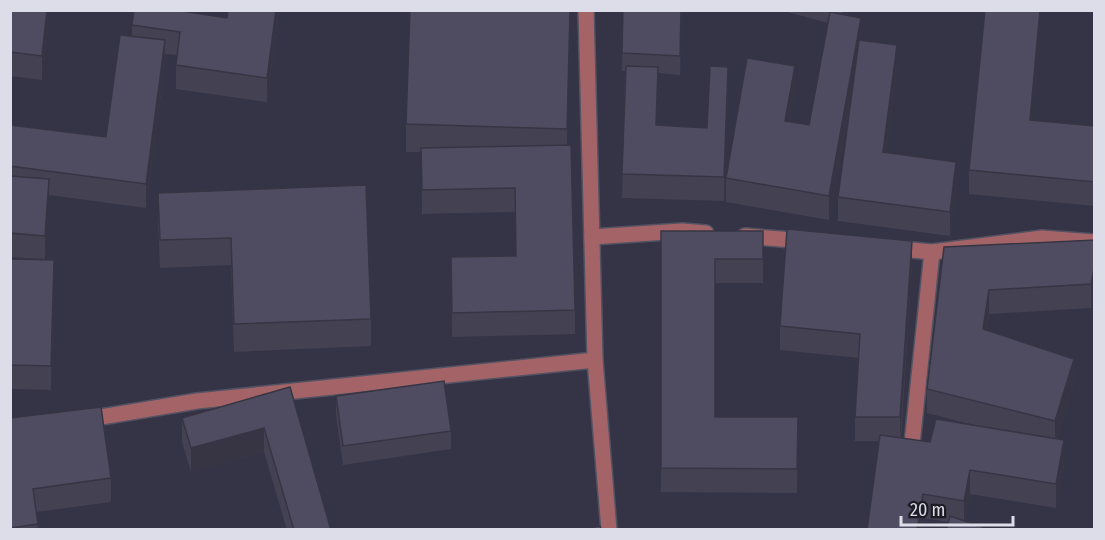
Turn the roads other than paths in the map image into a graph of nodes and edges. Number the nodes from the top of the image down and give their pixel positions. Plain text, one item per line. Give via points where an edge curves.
1 (586, 10) edge
2 (592, 237) junction
3 (1095, 242) edge
4 (825, 243) edge
5 (872, 247) edge
6 (932, 252) junction
7 (596, 360) junction
8 (69, 422) edge
9 (912, 444) edge
10 (609, 530) edge

1 - 2 street
2 - 4 street via 682,231
2 - 7 street
3 - 6 street via 1042,238
5 - 6 street
6 - 9 street
7 - 8 street via 197,401
7 - 10 street

